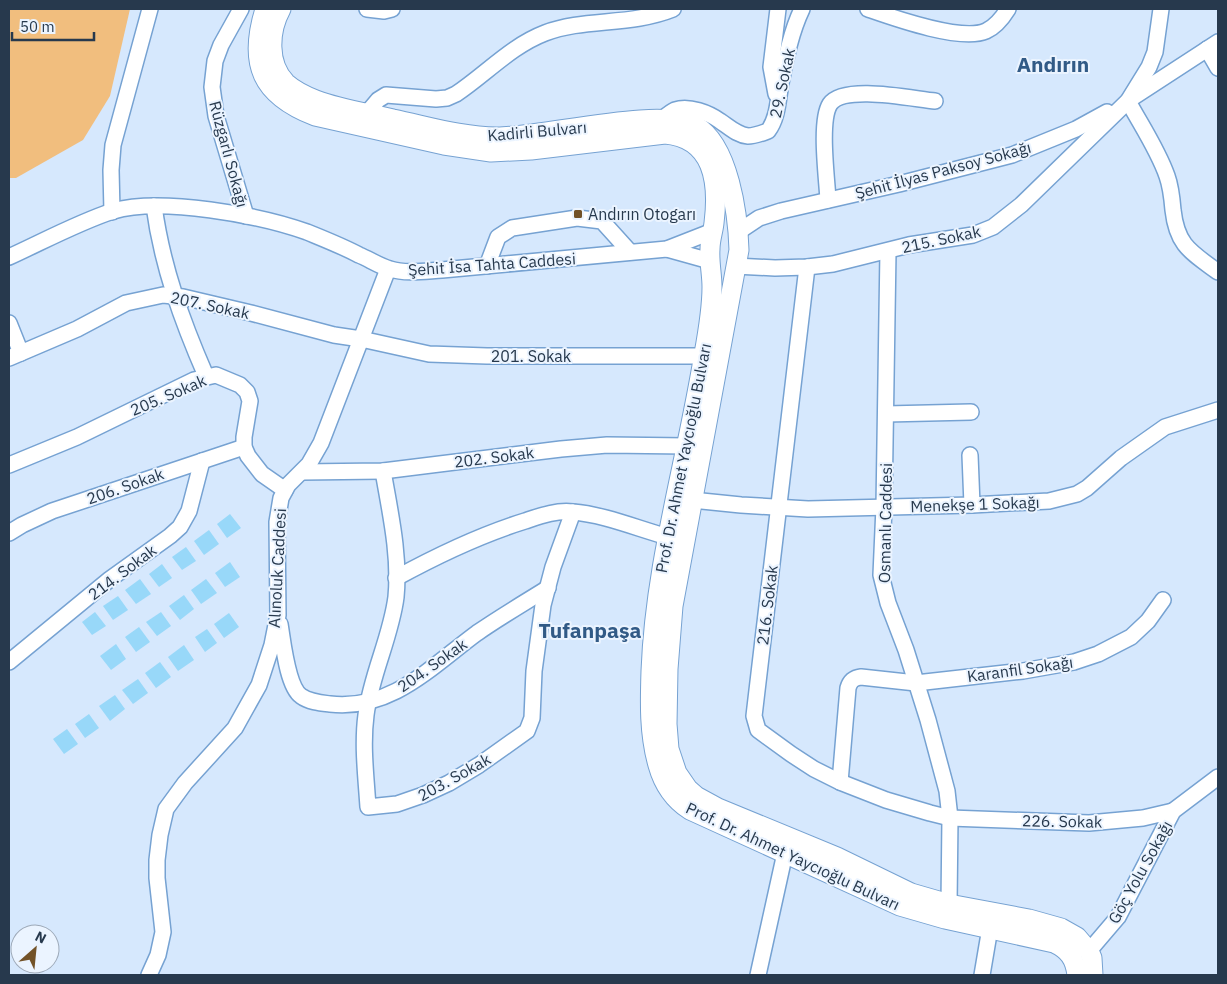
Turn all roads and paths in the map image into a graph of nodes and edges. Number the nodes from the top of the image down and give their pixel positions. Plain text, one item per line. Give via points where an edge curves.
1 (150, 9) edge
2 (241, 9) edge
3 (265, 9) edge
4 (281, 9) edge
5 (367, 9) edge
6 (392, 9) edge
7 (673, 9) edge
8 (778, 9) edge
9 (802, 9) edge
10 (868, 9) edge
11 (1008, 9) edge
12 (1161, 9) edge
13 (1213, 45) edge
14 (1218, 68) edge
15 (778, 101) junction
16 (935, 101) dead end
17 (1128, 101) junction
18 (367, 113) junction
19 (662, 119) junction
20 (828, 200) junction
21 (154, 206) junction
22 (112, 212) junction
23 (246, 216) junction
24 (713, 231) junction
25 (738, 232) junction
26 (667, 249) junction
27 (888, 251) junction
28 (630, 252) junction
29 (9, 257) edge
30 (710, 261) junction
31 (487, 266) junction
32 (735, 266) junction
33 (807, 268) junction
34 (388, 269) junction
35 (1218, 272) edge
36 (174, 296) junction
37 (9, 323) edge
38 (361, 339) junction
39 (15, 355) edge
40 (704, 356) junction
41 (206, 376) junction
42 (1218, 410) edge
43 (971, 412) dead end
44 (886, 414) junction
45 (687, 446) junction
46 (244, 447) junction
47 (970, 454) dead end
48 (202, 460) junction
49 (9, 465) edge
50 (383, 471) junction
51 (302, 472) junction
52 (284, 490) junction
53 (685, 499) junction
54 (972, 505) junction
55 (884, 507) junction
56 (778, 508) junction
57 (573, 512) junction
58 (9, 533) edge
59 (668, 537) junction
60 (396, 578) junction
61 (548, 588) junction
62 (1163, 600) dead end
63 (278, 615) junction
64 (9, 662) edge
65 (916, 683) junction
66 (369, 702) junction
67 (1218, 778) edge
68 (840, 782) junction
69 (1173, 811) junction
70 (950, 818) junction
71 (785, 853) junction
72 (949, 904) junction
73 (990, 928) junction
74 (1089, 951) junction
75 (149, 975) edge
76 (758, 975) edge
77 (982, 975) edge
78 (1078, 975) edge
79 (1093, 975) edge

1 - 22 street via 113,145
2 - 23 street, Rüzgarlı Sokağı via 215,61 212,87 216,116
3 - 24 main road, Kadirli Bulvarı via 259,43 262,76 281,98 302,110 332,120 444,145 491,152 665,134 682,137 703,153 712,168 716,200
4 - 18 main road, Kadirli Bulvarı via 276,20 272,53 276,69 286,83 318,101
5 - 6 street
7 - 18 street via 634,20 546,32 511,51 456,94 436,100 386,95
8 - 15 street via 771,67
9 - 15 street, 29. Sokak via 794,27
10 - 11 street via 964,34 986,31
12 - 17 street via 1155,52
13 - 14 street
13 - 17 street, Şehit İlyas Paksoy Sokağı
15 - 19 street, 29. Sokak via 775,119 768,131 750,136 692,109 682,108
16 - 20 street via 860,94 835,100 828,109 825,132
17 - 20 street, Şehit İlyas Paksoy Sokağı via 1076,130 1012,156
17 - 27 street, 215. Sokak via 993,227 973,235
17 - 35 street via 1168,178 1179,237
18 - 19 main road, Kadirli Bulvarı via 488,137
19 - 25 main road, Kadirli Bulvarı via 688,122 713,142 726,170
20 - 25 street, Şehit İlyas Paksoy Sokağı via 770,214
21 - 22 street, Şehit İsa Tahta Caddesi
21 - 23 street, Şehit İsa Tahta Caddesi
21 - 36 street
22 - 29 street, Şehit İsa Tahta Caddesi
23 - 34 street, Şehit İsa Tahta Caddesi via 306,232
24 - 25 main road via 726,229
24 - 26 street, Şehit İsa Tahta Caddesi
24 - 30 main road, Kadirli Bulvarı
25 - 32 main road, Kadirli Bulvarı via 739,250
26 - 28 street, Şehit İsa Tahta Caddesi
26 - 30 street, Şehit İsa Tahta Caddesi
27 - 33 street, 215. Sokak via 848,262
27 - 44 street, Osmanlı Caddesi
28 - 31 street, Şehit İsa Tahta Caddesi
28 - 31 street via 602,221 577,218 512,228 498,237
30 - 32 main road via 722,266
30 - 40 main road, Prof. Dr. Ahmet Yaycıoğlu Bulvarı via 711,303
31 - 34 street, Şehit İsa Tahta Caddesi via 412,272
32 - 33 street, 215. Sokak
32 - 53 main road, Prof. Dr. Ahmet Yaycıoğlu Bulvarı
33 - 56 street, 216. Sokak
34 - 38 street, Alınoluk Caddesi
36 - 38 street, 207. Sokak via 334,336
36 - 39 street, 207. Sokak via 163,295 126,304
36 - 41 street
37 - 39 street
38 - 40 street, 201. Sokak via 407,350 455,356
38 - 51 street, Alınoluk Caddesi via 322,442
40 - 45 main road, Prof. Dr. Ahmet Yaycıoğlu Bulvarı
41 - 46 street, 205. Sokak via 228,379 247,392 250,401
41 - 49 street, 205. Sokak
42 - 54 street, Menekşe 1 Sokağı via 1165,427 1077,494 1031,503
43 - 44 street
44 - 55 street, Osmanlı Caddesi
45 - 50 street, 202. Sokak via 589,446
45 - 53 main road, Prof. Dr. Ahmet Yaycıoğlu Bulvarı
46 - 48 street, 206. Sokak
46 - 52 street via 262,474
47 - 54 street
48 - 58 street, 206. Sokak via 52,511
48 - 64 street, 214. Sokak via 189,511 180,527 110,579
50 - 51 street, 202. Sokak
50 - 60 street, 203. Sokak via 396,555
51 - 52 street, Alınoluk Caddesi
52 - 63 street, Alınoluk Caddesi via 277,522
53 - 56 street, Menekşe 1 Sokağı
53 - 59 main road, Prof. Dr. Ahmet Yaycıoğlu Bulvarı
53 - 72 main road, Prof. Dr. Ahmet Yaycıoğlu Bulvarı via 671,623 667,698 669,748 682,782 696,796 718,808 912,892
54 - 55 street, Menekşe 1 Sokağı
55 - 56 street, Menekşe 1 Sokağı
55 - 65 street, Osmanlı Caddesi via 882,582
56 - 68 street, 216. Sokak via 755,723 758,730 791,754
57 - 59 street
57 - 60 street via 544,515 491,532
57 - 61 street, 203. Sokak
59 - 71 main road, Prof. Dr. Ahmet Yaycıoğlu Bulvarı via 655,608 652,654 650,710 658,766 668,788 681,804
60 - 66 street, 203. Sokak via 393,613
61 - 66 street, 204. Sokak via 477,634 405,687
61 - 66 street, 203. Sokak via 536,652 531,725 519,738 449,782 407,802 368,806 364,746
62 - 65 street, Karanfil Sokağı via 1148,621 1130,637 1088,658 1062,665
63 - 66 street, 204. Sokak via 291,679 301,696 338,705
63 - 75 street, Alınoluk Caddesi via 267,665 242,717 166,809 157,860 163,932
65 - 68 street, Karanfil Sokağı via 861,677 850,682
65 - 70 street, Osmanlı Caddesi via 938,755
67 - 69 street, Göç Yolu Sokağı
68 - 70 street, 216. Sokak via 910,808
69 - 70 street, 226. Sokak via 1143,818 1089,823
69 - 74 street, Göç Yolu Sokağı via 1118,917
70 - 72 street, Osmanlı Caddesi
71 - 73 main road, Prof. Dr. Ahmet Yaycıoğlu Bulvarı via 900,906
71 - 76 street
72 - 74 main road, Prof. Dr. Ahmet Yaycıoğlu Bulvarı via 1048,923 1077,937
73 - 77 street
73 - 78 main road, Prof. Dr. Ahmet Yaycıoğlu Bulvarı via 1063,947 1073,958
74 - 79 main road

